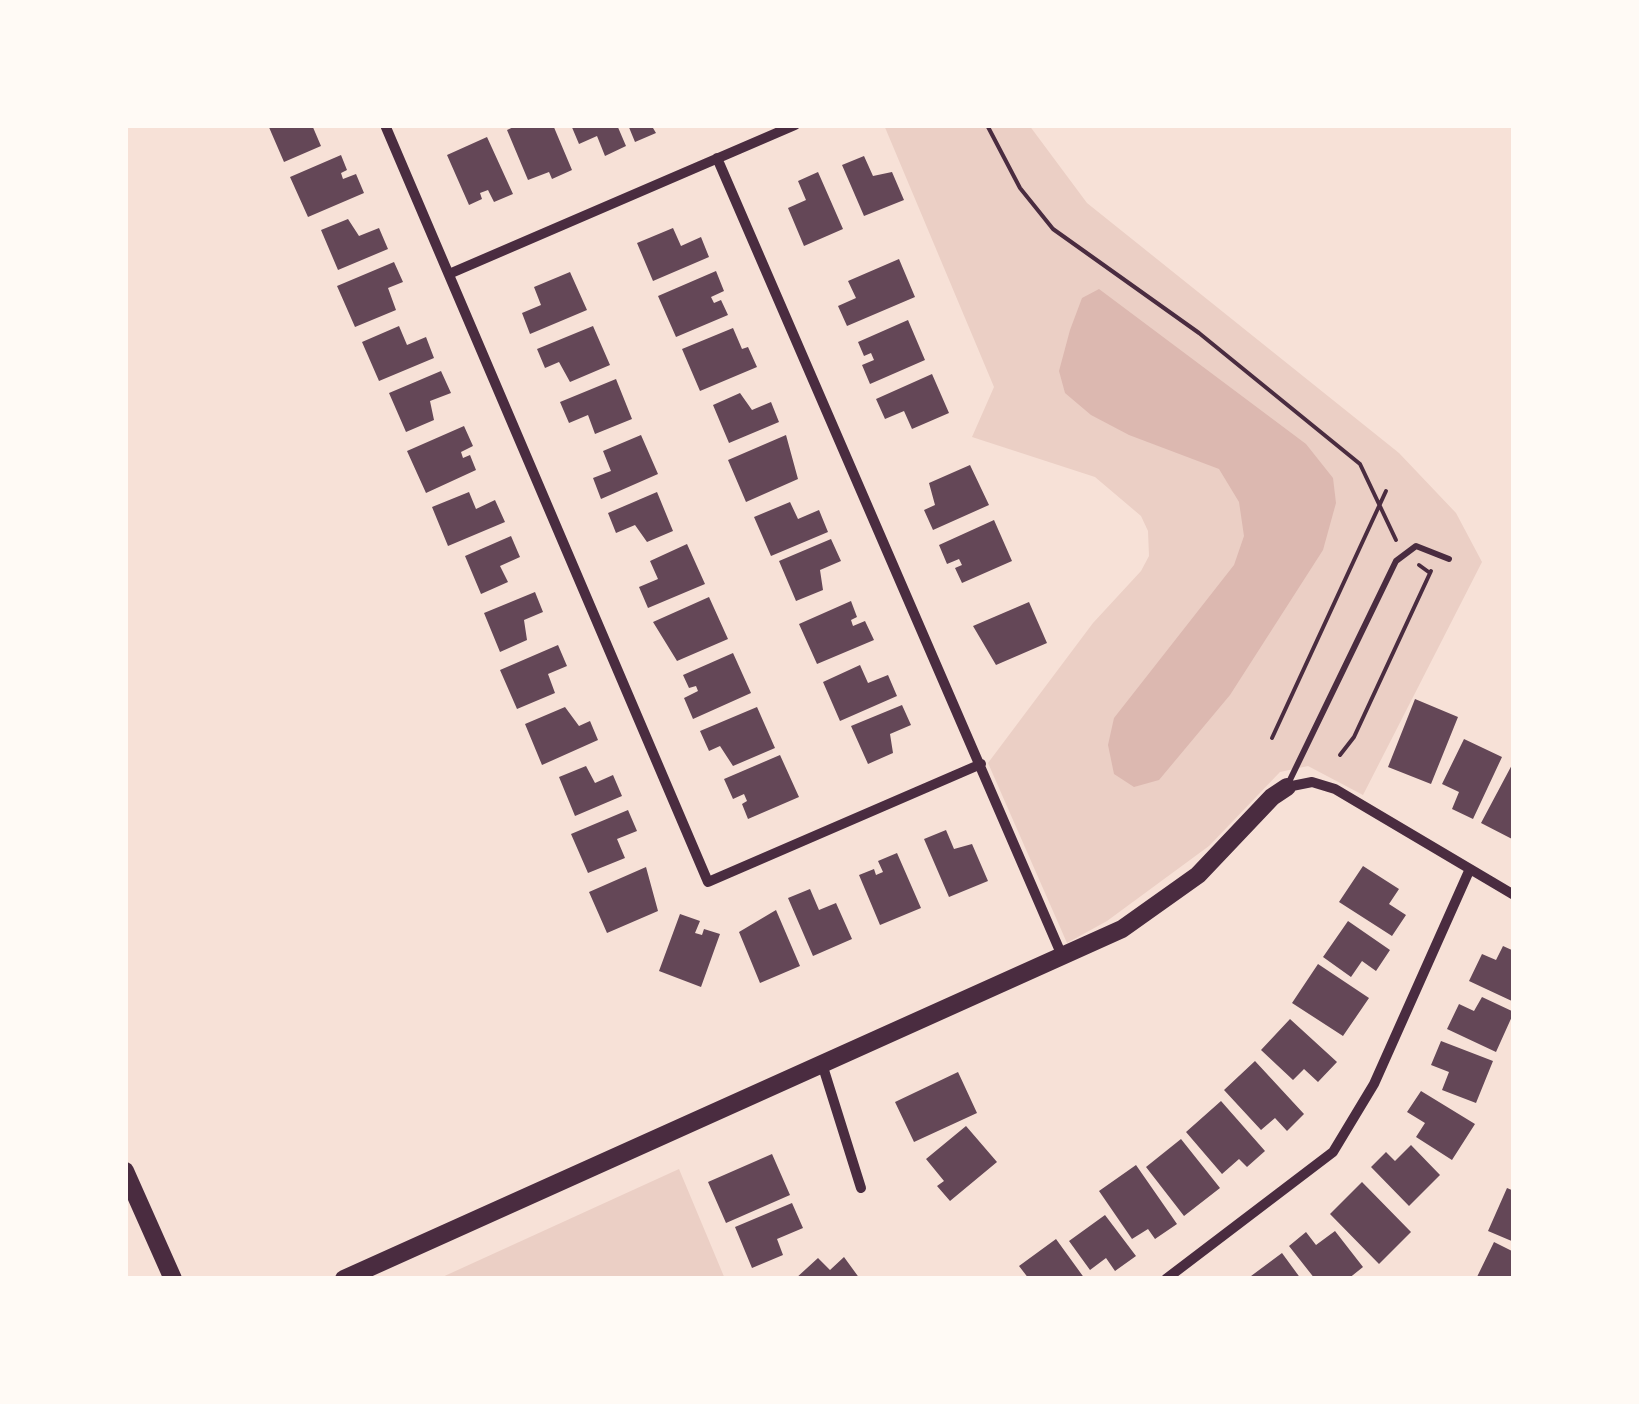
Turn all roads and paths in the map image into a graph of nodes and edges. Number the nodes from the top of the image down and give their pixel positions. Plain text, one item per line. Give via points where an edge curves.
1 (385, 125) edge
2 (796, 125) edge
3 (987, 125) edge
4 (718, 158) junction
5 (449, 274) junction
6 (1386, 490) dead end
7 (1380, 504) junction
8 (1404, 551) junction
9 (1440, 554) junction
10 (1449, 558) dead end
11 (1430, 574) junction
12 (1272, 738) dead end
13 (1340, 755) dead end
14 (981, 764) junction
15 (1287, 787) junction
16 (1470, 872) junction
17 (1514, 894) edge
18 (1064, 958) junction
19 (823, 1066) junction
20 (125, 1171) edge
21 (861, 1188) dead end
22 (173, 1279) edge
23 (344, 1279) edge
24 (1166, 1279) edge

1 - 5 street
2 - 4 street
3 - 7 path via 1020,188 1053,229 1341,445 1360,464
4 - 5 street
4 - 14 street
5 - 14 street via 708,882
6 - 7 path
7 - 8 path
7 - 12 path
8 - 9 lane via 1425,546
8 - 11 path
8 - 15 lane
9 - 10 lane
9 - 11 path
11 - 13 path
14 - 18 street
15 - 16 street via 1312,782 1335,789
15 - 18 street via 1178,891
16 - 17 street
16 - 24 street via 1374,1084 1333,1152
18 - 19 street
19 - 21 street
19 - 23 street
20 - 22 street

